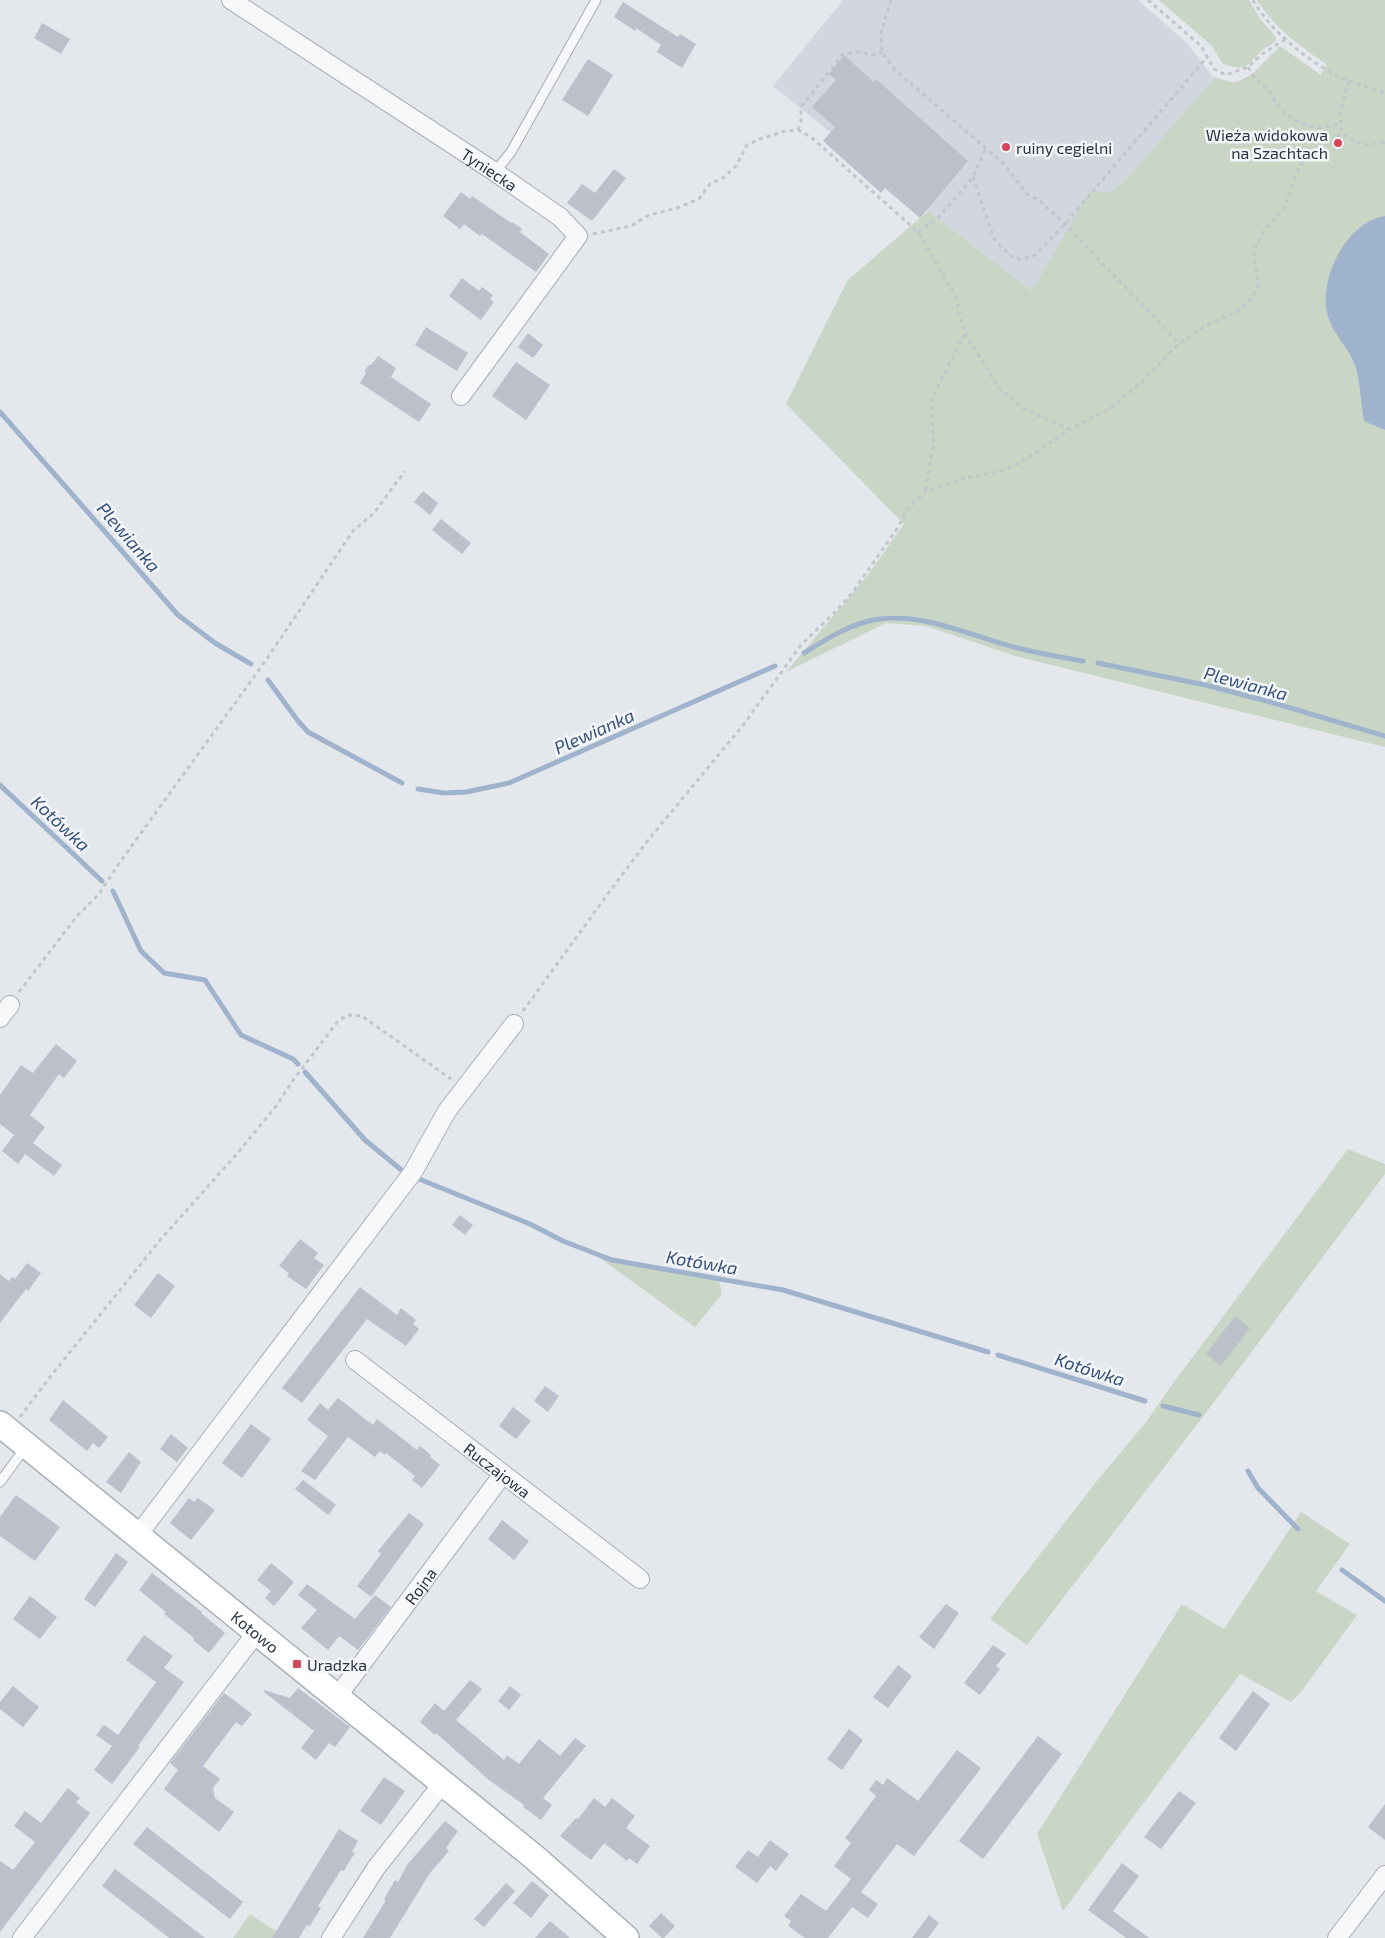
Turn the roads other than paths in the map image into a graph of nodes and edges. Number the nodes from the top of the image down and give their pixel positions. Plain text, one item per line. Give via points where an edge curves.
1 (231, 0) edge
2 (596, 0) edge
3 (495, 172) junction
4 (461, 396) dead end
5 (514, 1024) road end
6 (355, 1360) dead end
7 (12, 1434) edge
8 (503, 1474) junction
9 (0, 1482) edge
10 (138, 1535) junction
11 (640, 1579) dead end
12 (257, 1632) junction
13 (337, 1697) junction
14 (443, 1783) junction
15 (1385, 1874) edge
16 (22, 1938) edge
17 (331, 1938) edge
18 (626, 1938) edge
19 (1337, 1938) edge

1 - 3 street, Tyniecka
2 - 3 lane via 510,152
3 - 4 street, Tyniecka via 560,217 578,236
5 - 10 street via 447,1111 413,1172
6 - 8 street, Ruczajowa
7 - 9 lane
7 - 10 street, Kotowo
8 - 11 street, Ruczajowa
8 - 13 street, Rojna
10 - 12 street, Kotowo
12 - 13 street, Kotowo
12 - 16 street
13 - 14 street, Kotowo
14 - 17 street via 376,1868
14 - 18 street, Kotowo via 534,1856
15 - 19 street

